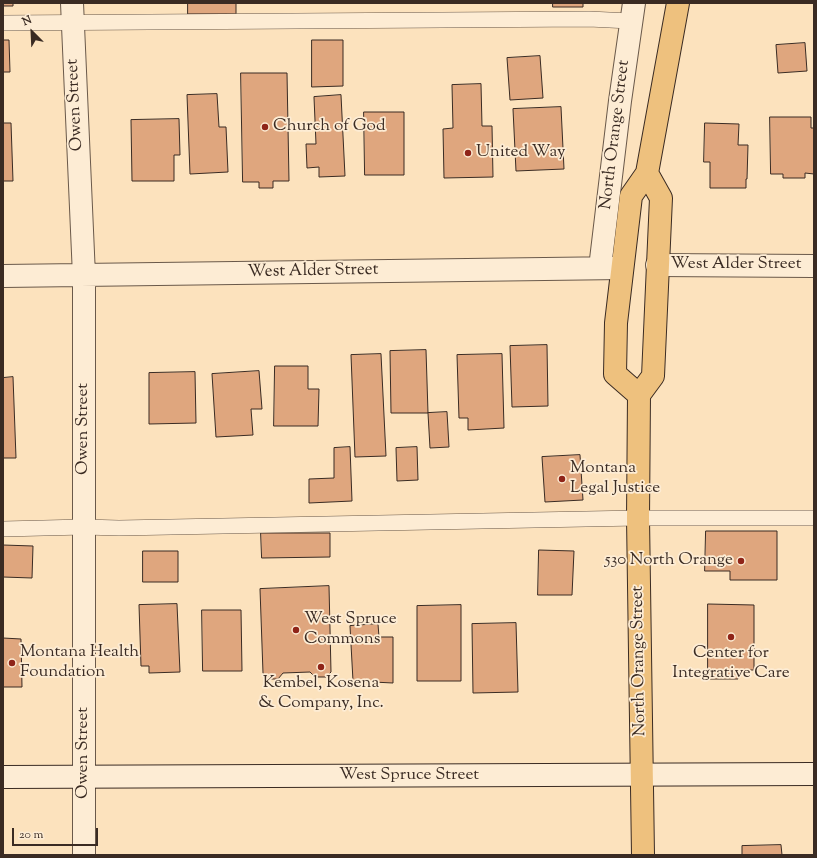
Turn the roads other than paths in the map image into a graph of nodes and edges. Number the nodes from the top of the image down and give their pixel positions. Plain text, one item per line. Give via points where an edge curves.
1 (678, 3) edge
2 (72, 12) edge
3 (632, 12) edge
4 (3, 23) edge
5 (647, 173) junction
6 (657, 265) junction
7 (814, 266) edge
8 (600, 268) junction
9 (622, 268) junction
10 (3, 276) edge
11 (84, 276) junction
12 (639, 395) junction
13 (638, 518) junction
14 (814, 518) edge
15 (84, 527) junction
16 (3, 529) edge
17 (814, 774) edge
18 (641, 776) junction
19 (3, 777) edge
20 (84, 777) junction
21 (84, 855) edge
22 (643, 855) edge

1 - 5 main road, North Orange Street
2 - 3 lane via 582,19
2 - 4 lane
2 - 11 street, Owen Street
3 - 8 street, North Orange Street
5 - 6 main road via 661,198
5 - 9 main road, North Orange Street via 631,196
6 - 7 street, West Alder Street
6 - 12 main road via 652,376
8 - 9 street, West Alder Street
8 - 11 street, West Alder Street
9 - 12 main road, North Orange Street via 616,323 615,374
10 - 11 street, West Alder Street
11 - 15 street, Owen Street
12 - 13 main road, North Orange Street
13 - 14 lane
13 - 15 lane
13 - 18 main road, North Orange Street
15 - 16 lane
15 - 20 street, Owen Street
17 - 18 street, West Spruce Street
18 - 20 street, West Spruce Street
18 - 22 main road, North Orange Street
19 - 20 street, West Spruce Street
20 - 21 street, Owen Street

